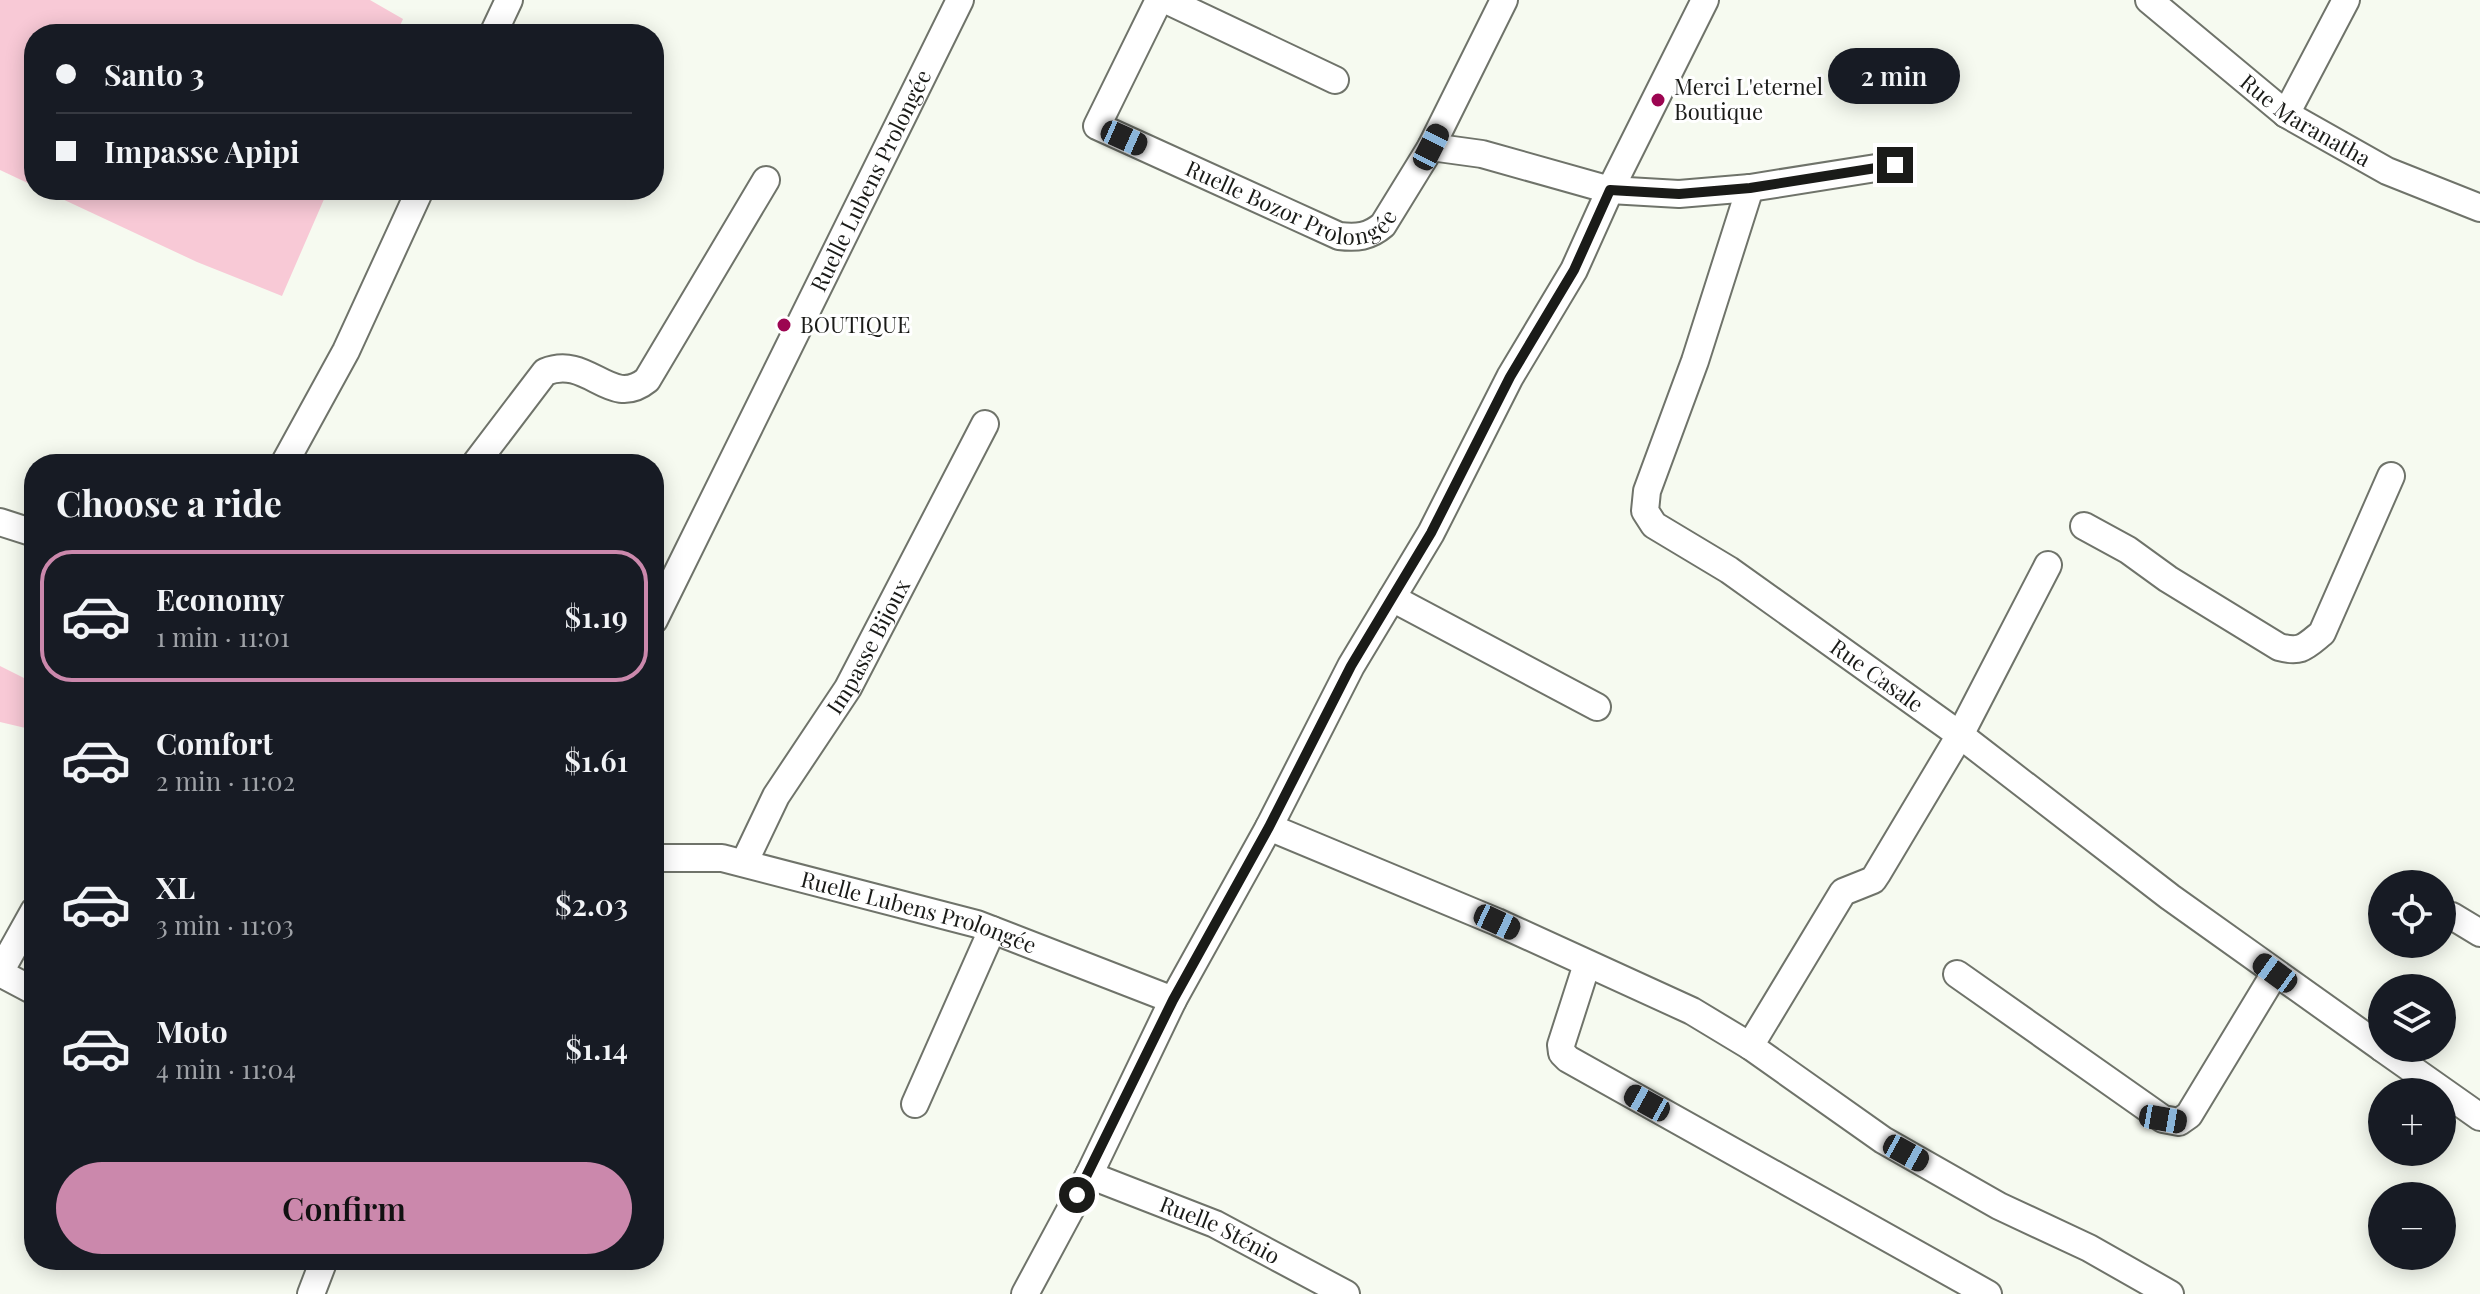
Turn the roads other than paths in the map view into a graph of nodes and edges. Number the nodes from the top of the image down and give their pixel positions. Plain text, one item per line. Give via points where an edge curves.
1 (509, 0) edge
2 (960, 0) edge
3 (1159, 0) edge
4 (1166, 0) edge
5 (1504, 0) edge
6 (1705, 0) edge
7 (2149, 0) edge
8 (2346, 0) edge
9 (498, 24) edge
10 (1335, 80) dead end
11 (2286, 114) junction
12 (1431, 147) junction
13 (1895, 165) dead end
14 (766, 180) dead end
15 (1750, 188) junction
16 (1610, 190) junction
17 (415, 200) edge
18 (2480, 208) edge
19 (985, 424) dead end
20 (289, 454) edge
21 (483, 454) edge
22 (2391, 476) dead end
23 (0, 522) edge
24 (2084, 526) dead end
25 (24, 530) edge
26 (2048, 565) dead end
27 (1392, 598) junction
28 (664, 600) edge
29 (1597, 707) dead end
30 (1960, 735) junction
31 (1269, 827) junction
32 (664, 858) edge
33 (744, 863) junction
34 (2456, 918) edge
35 (24, 929) edge
36 (992, 930) junction
37 (2480, 933) edge
38 (1587, 964) junction
39 (0, 972) edge
40 (2275, 973) junction
41 (1957, 974) dead end
42 (24, 985) edge
43 (1173, 1000) junction
44 (2368, 1038) edge
45 (1750, 1046) junction
46 (2402, 1062) edge
47 (915, 1104) dead end
48 (2480, 1117) edge
49 (1089, 1175) junction
50 (320, 1270) edge
51 (311, 1294) edge
52 (1025, 1294) edge
53 (1346, 1294) edge
54 (1988, 1294) edge
55 (2170, 1294) edge

1 - 9 street
2 - 28 street, Ruelle Lubens Prolongée
3 - 12 street, Ruelle Bozor Prolongée via 1097,126 1339,236 1356,238 1383,225
4 - 10 street
5 - 12 street, Ruelle Bozor Prolongée
6 - 16 street
7 - 11 street, Rue Maranatha
8 - 11 street
11 - 18 street, Rue Maranatha via 2387,171
12 - 16 street via 1482,154
13 - 15 street
14 - 21 street via 647,380 636,389 621,390 568,367 545,372
15 - 16 street via 1679,194
15 - 30 street, Rue Casale via 1647,491 1645,511 1654,525 1729,570
16 - 27 street via 1574,270 1510,377
17 - 20 street via 346,351
19 - 33 street, Impasse Bijoux via 848,688 776,796
22 - 24 street via 2322,633 2292,651
23 - 25 street
26 - 30 street
27 - 29 street
27 - 31 street
30 - 40 street, Rue Casale
30 - 45 street via 1873,880 1843,892
31 - 38 street
31 - 43 street
32 - 33 street, Ruelle Lubens Prolongée
33 - 36 street, Ruelle Lubens Prolongée
34 - 37 street
35 - 39 street
36 - 43 street, Ruelle Lubens Prolongée
36 - 47 street
38 - 45 street via 1692,1011
38 - 54 street via 1561,1045 1568,1059
39 - 42 street
40 - 41 street via 2189,1115 2179,1122 2163,1119
40 - 44 street, Rue Casale
43 - 49 street
45 - 55 street via 1883,1140
46 - 48 street, Rue Casale
49 - 52 street
49 - 53 street, Ruelle Sténio via 1215,1224
50 - 51 street

